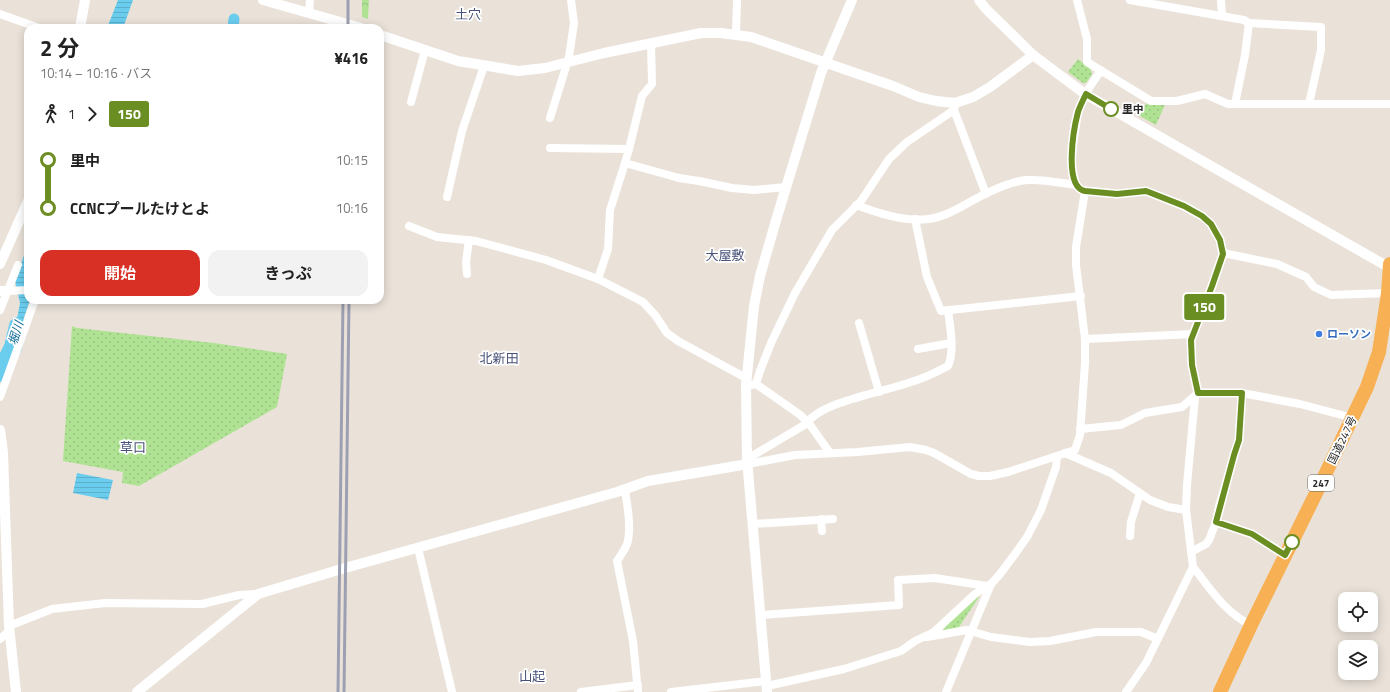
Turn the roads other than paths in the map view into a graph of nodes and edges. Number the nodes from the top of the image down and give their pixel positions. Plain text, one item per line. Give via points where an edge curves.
1 (84, 0) edge
2 (263, 0) edge
3 (310, 0) edge
4 (571, 0) edge
5 (737, 0) edge
6 (852, 0) edge
7 (979, 0) edge
8 (1077, 0) edge
9 (1130, 0) edge
10 (1221, 0) edge
11 (308, 13) junction
12 (0, 14) edge
13 (1222, 16) junction
14 (1249, 23) junction
15 (28, 24) edge
16 (81, 24) edge
17 (346, 24) edge
18 (736, 34) junction
19 (384, 36) edge
20 (651, 43) junction
21 (425, 50) junction
22 (1033, 55) junction
23 (568, 62) junction
24 (824, 63) junction
25 (484, 66) junction
26 (1101, 70) junction
27 (1086, 94) junction
28 (411, 102) dead end
29 (1235, 104) junction
30 (1309, 104) junction
31 (1390, 104) edge
32 (954, 106) junction
33 (550, 118) dead end
34 (550, 148) dead end
35 (629, 149) junction
36 (625, 163) junction
37 (1076, 185) junction
38 (786, 188) junction
39 (1085, 191) junction
40 (986, 194) junction
41 (447, 197) dead end
42 (856, 205) junction
43 (24, 210) edge
44 (915, 220) junction
45 (409, 226) dead end
46 (470, 240) junction
47 (1223, 254) junction
48 (0, 264) edge
49 (1390, 264) edge
50 (18, 265) dead end
51 (1390, 268) edge
52 (466, 274) dead end
53 (598, 279) junction
54 (24, 290) edge
55 (3, 291) edge
56 (1388, 294) junction
57 (1081, 296) junction
58 (34, 304) edge
59 (0, 310) edge
60 (948, 310) junction
61 (859, 323) dead end
62 (1193, 334) junction
63 (1085, 339) junction
64 (951, 343) junction
65 (918, 349) dead end
66 (750, 382) junction
67 (879, 392) junction
68 (1242, 393) junction
69 (1196, 395) junction
70 (0, 397) edge
71 (1353, 418) junction
72 (808, 422) junction
73 (1080, 429) junction
74 (0, 430) edge
75 (830, 453) junction
76 (1061, 454) junction
77 (748, 461) junction
78 (625, 489) junction
79 (1140, 493) junction
80 (1186, 510) junction
81 (821, 519) junction
82 (833, 519) dead end
83 (1216, 522) junction
84 (753, 524) junction
85 (822, 531) dead end
86 (1130, 536) dead end
87 (418, 548) junction
88 (1191, 552) junction
89 (1285, 555) junction
90 (1193, 567) junction
91 (989, 584) junction
92 (258, 594) junction
93 (761, 615) junction
94 (1251, 625) junction
95 (9, 628) junction
96 (971, 631) junction
97 (923, 637) junction
98 (0, 639) edge
99 (1158, 639) junction
100 (767, 686) edge
101 (638, 689) edge
102 (16, 692) edge
103 (137, 692) edge
104 (452, 692) edge
105 (581, 692) edge
106 (671, 692) edge
107 (946, 692) edge
108 (1126, 692) edge
109 (1220, 692) edge

1 - 16 street
2 - 11 street
3 - 11 street
4 - 23 street via 574,23
5 - 18 street
6 - 24 street
7 - 22 street
8 - 26 street via 1087,39 1087,62
9 - 13 street
10 - 13 street
11 - 17 street
12 - 15 street
13 - 14 street
14 - 29 street
14 - 30 street via 1321,27 1321,50
18 - 20 street via 701,33
18 - 24 street
19 - 21 street
20 - 23 street
20 - 35 street via 652,84 642,96
21 - 25 street
21 - 28 street
22 - 27 street
22 - 32 street via 984,90
23 - 25 street via 518,71
23 - 33 street
24 - 32 street via 919,97
24 - 38 street
25 - 41 street via 462,131
26 - 27 street
26 - 29 street via 1151,101 1177,101 1205,94 1228,104
27 - 37 street via 1078,112 1072,152
27 - 51 street
29 - 30 street
30 - 31 street
32 - 40 street
32 - 42 street via 889,159
34 - 35 street
35 - 36 street
36 - 38 street via 680,178 732,188
36 - 53 street via 610,210 608,249
37 - 39 street
37 - 40 street via 1027,180
38 - 66 street via 760,276 754,306
39 - 47 street via 1117,194 1146,191 1184,206 1211,224 1220,240
39 - 57 street via 1076,247
40 - 44 street via 945,214
42 - 44 street via 878,213
42 - 66 street via 832,230 771,342 760,371
43 - 48 street
44 - 60 street via 928,277 941,311
45 - 46 street via 437,237
46 - 52 street
46 - 53 street via 546,260
47 - 56 street via 1281,265 1306,277 1314,287 1330,295
47 - 62 street
49 - 51 highway, 国道247号 / 247
50 - 55 street
51 - 56 highway, 国道247号 / 247
53 - 66 street via 643,302 656,315 667,333 678,341
54 - 55 street
55 - 59 street
56 - 71 highway, 国道247号 / 247 via 1379,352
57 - 60 street
57 - 63 street
58 - 70 street
60 - 64 street
61 - 67 street
62 - 63 street
62 - 69 street via 1192,365
63 - 73 street via 1086,363
64 - 65 street
64 - 67 street via 948,366
66 - 72 street
66 - 77 street
67 - 72 street via 820,411
68 - 69 street
68 - 71 street via 1300,404
68 - 83 street via 1239,440
69 - 73 street via 1182,407 1145,413 1121,425
69 - 80 street
71 - 89 highway, 国道247号 / 247
72 - 75 street
72 - 77 street
73 - 76 street via 1075,450
74 - 95 street
75 - 76 street via 919,448 978,476 1008,472
75 - 77 street
76 - 79 street via 1111,473
76 - 91 street via 1047,494 1027,537 1000,574
77 - 78 street via 648,481
77 - 84 street
78 - 87 street
78 - 101 street via 628,511 627,544 617,561 633,641
79 - 80 street via 1168,507
79 - 86 street via 1131,522
80 - 88 street
81 - 82 street
81 - 84 street
81 - 85 street
83 - 88 street via 1206,544
83 - 89 street via 1252,534
84 - 93 street
87 - 92 street
87 - 104 street
88 - 90 street
89 - 94 highway, 国道247号 / 247
90 - 94 street via 1234,615
90 - 99 street
91 - 93 street via 935,578 898,580 899,605
91 - 96 street
91 - 97 street via 934,632
92 - 95 street via 239,594 202,604 105,602 52,609
92 - 103 street
93 - 100 street
94 - 109 highway, 国道247号 / 247
95 - 98 street
95 - 102 street
96 - 97 street
96 - 99 street via 991,637 1030,642 1050,641 1096,632 1141,632
96 - 107 street
97 - 100 street via 901,651 844,668
99 - 108 street via 1146,663
100 - 106 street
101 - 105 street

